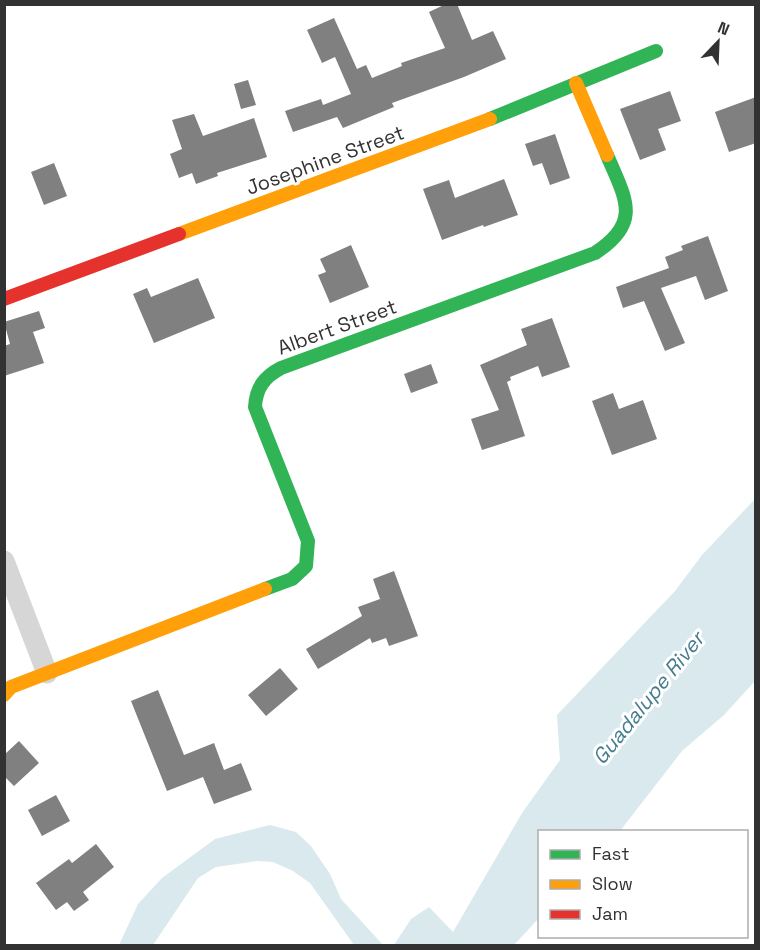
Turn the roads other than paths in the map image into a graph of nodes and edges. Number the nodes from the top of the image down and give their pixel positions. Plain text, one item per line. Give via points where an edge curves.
1 (656, 51) dead end
2 (576, 83) junction
3 (4, 298) edge
4 (4, 561) edge
5 (47, 673) junction
6 (7, 691) edge

1 - 2 street, Josephine Street
2 - 3 street, Josephine Street via 477,124
2 - 5 street, Albert Street via 623,193 626,218 619,236 595,253 281,368 262,380 255,406 308,541 302,572
4 - 5 street
5 - 6 street

